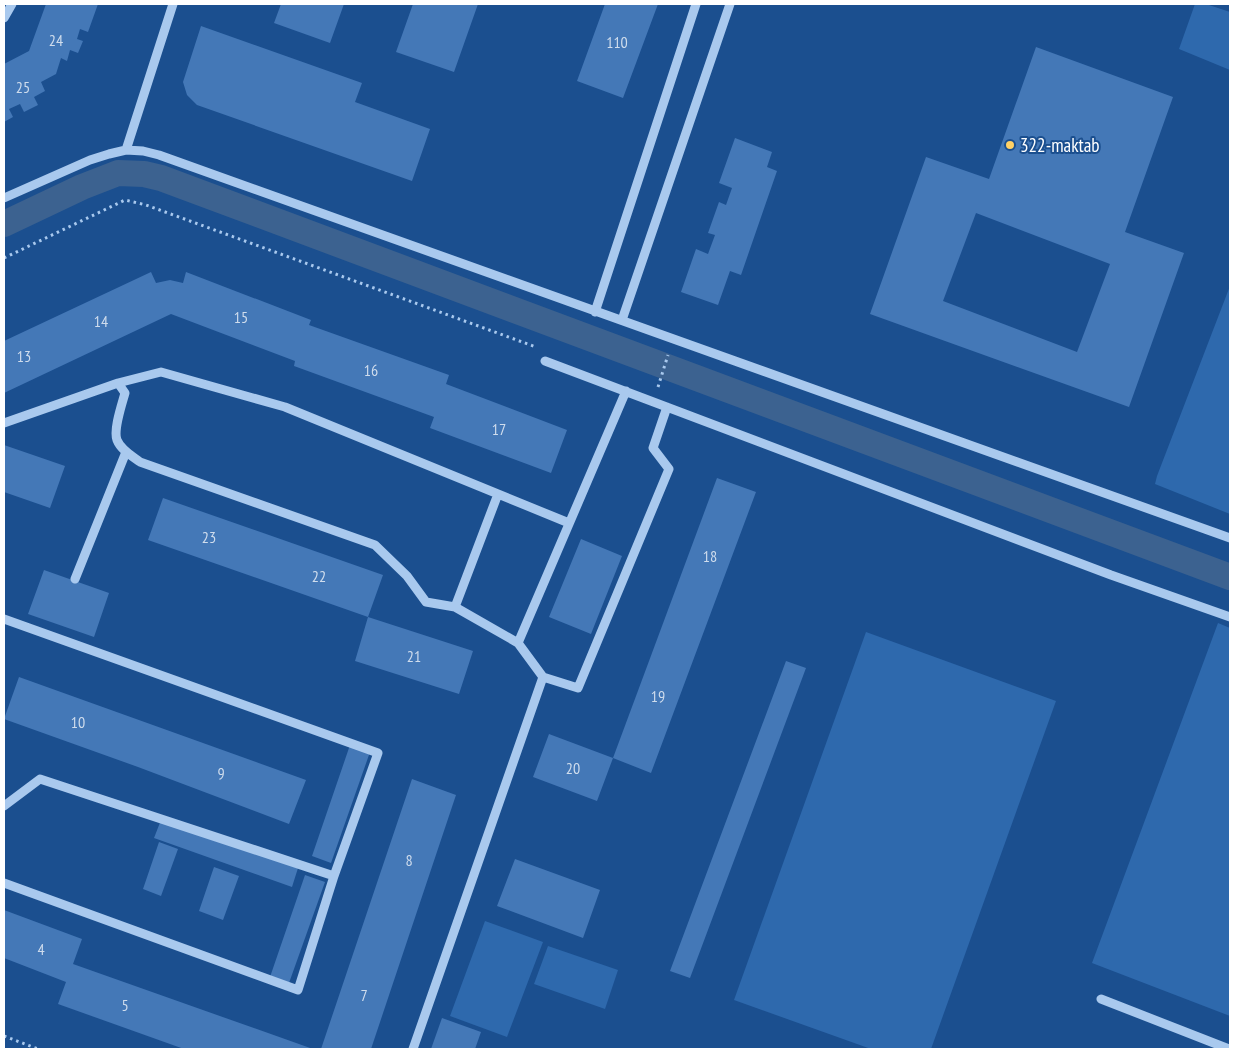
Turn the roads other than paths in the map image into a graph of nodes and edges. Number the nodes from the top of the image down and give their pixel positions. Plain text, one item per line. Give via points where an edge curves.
1 (12, 4) edge
2 (174, 4) edge
3 (696, 4) edge
4 (730, 4) edge
5 (4, 18) edge
6 (126, 150) junction
7 (4, 198) edge
8 (595, 312) junction
9 (622, 320) junction
10 (545, 361) dead end
11 (118, 383) junction
12 (626, 391) junction
13 (668, 407) junction
14 (4, 423) edge
15 (126, 452) junction
16 (498, 494) junction
17 (569, 523) junction
18 (1230, 538) edge
19 (76, 579) dead end
20 (456, 607) junction
21 (1230, 617) edge
22 (4, 619) edge
23 (518, 643) junction
24 (543, 677) junction
25 (4, 806) edge
26 (334, 876) junction
27 (4, 883) edge
28 (1101, 999) dead end
29 (413, 1049) edge
30 (1229, 1049) edge

1 - 5 street
2 - 6 street
3 - 8 street
4 - 9 street
6 - 7 street via 90,160
6 - 8 street via 159,155
8 - 9 street
9 - 18 street
10 - 12 street
11 - 14 street
11 - 15 street via 125,393 117,439
11 - 16 street via 161,372 284,407
12 - 13 street
12 - 17 street
13 - 21 street
13 - 24 street via 653,448 669,469 578,688
15 - 19 street
15 - 20 street via 140,462 375,545 407,576 426,602
16 - 17 street
16 - 20 street
17 - 23 street
20 - 23 street
22 - 26 street via 378,754
23 - 24 street
24 - 29 street
25 - 26 street via 40,779
26 - 27 street via 298,990
28 - 30 street

